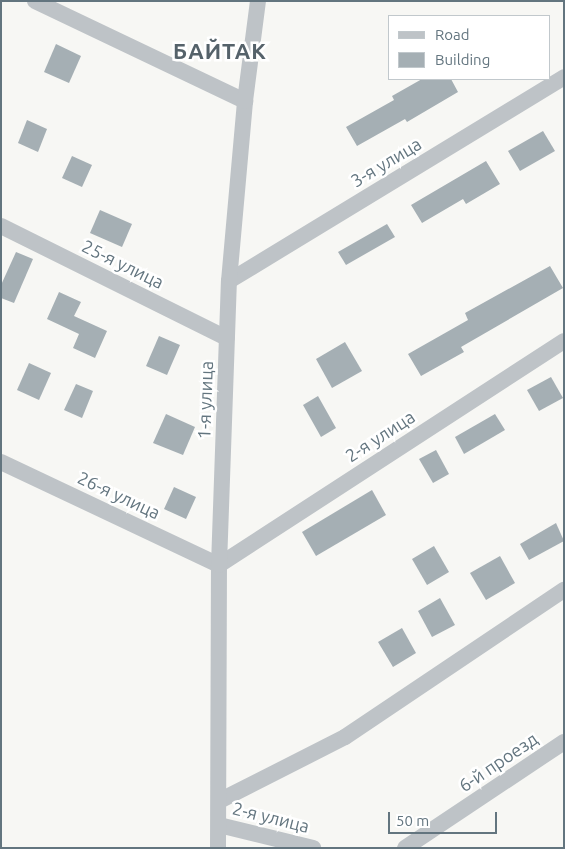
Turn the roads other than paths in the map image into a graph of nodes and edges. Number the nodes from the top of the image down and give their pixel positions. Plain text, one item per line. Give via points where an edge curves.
1 (35, 1) edge
2 (258, 1) edge
3 (564, 77) edge
4 (245, 101) junction
5 (1, 226) edge
6 (230, 281) junction
7 (227, 338) junction
8 (564, 341) edge
9 (1, 462) edge
10 (219, 565) junction
11 (564, 590) edge
12 (564, 742) edge
13 (219, 802) junction
14 (219, 825) junction
15 (218, 848) edge
16 (313, 848) edge
17 (406, 848) edge

1 - 4 street
2 - 4 street, 1-я улица
3 - 6 street, 3-я улица
4 - 6 street, 1-я улица
5 - 7 street, 25-я улица
6 - 7 street, 1-я улица
7 - 10 street, 1-я улица
8 - 10 street, 2-я улица
9 - 10 street, 26-я улица
10 - 13 street, 1-я улица
11 - 13 street via 345,737
12 - 17 street, 6-й проезд
13 - 14 street, 1-я улица
14 - 15 street, 1-я улица
14 - 16 street, 2-я улица

